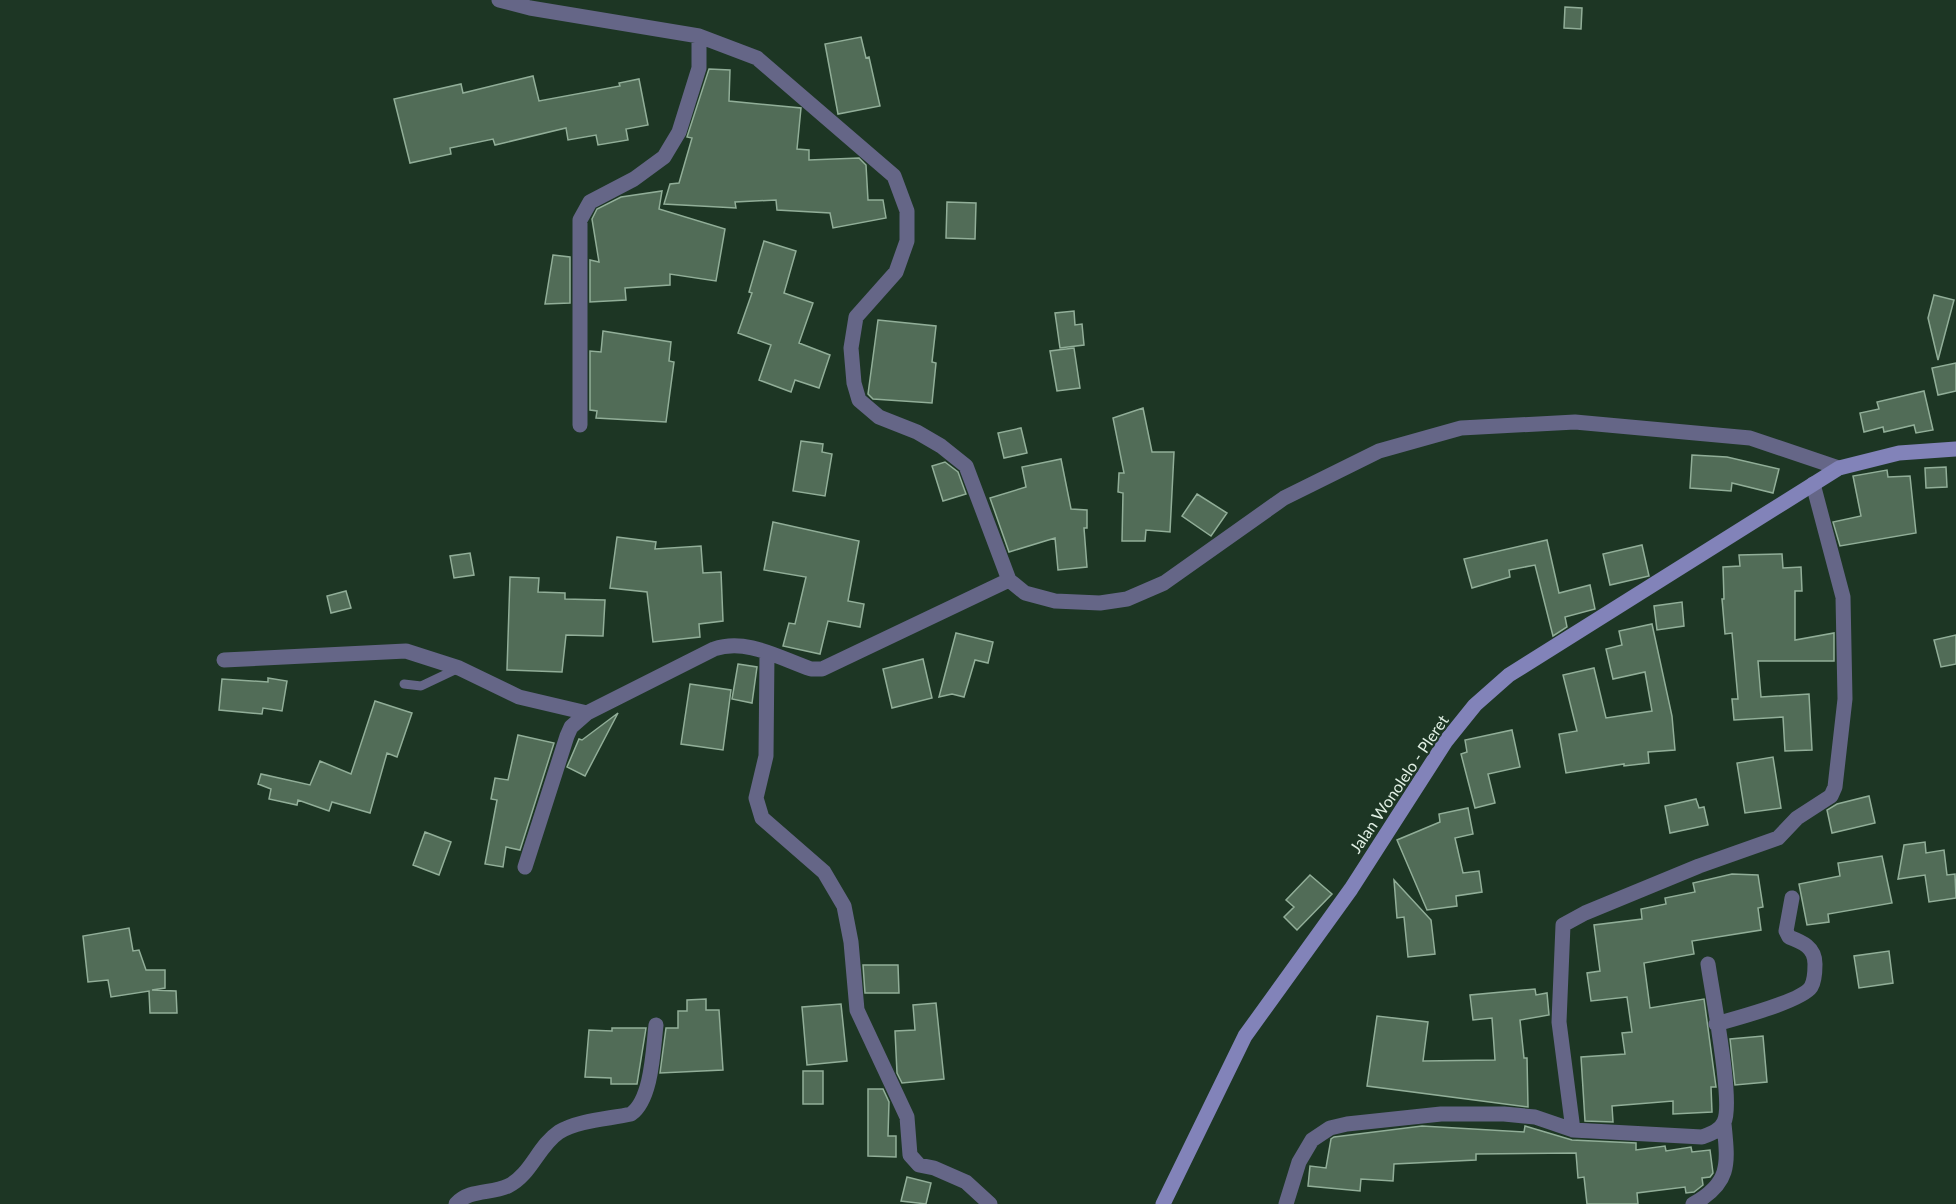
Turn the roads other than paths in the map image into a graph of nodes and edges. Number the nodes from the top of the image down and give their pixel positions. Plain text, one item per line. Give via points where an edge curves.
1 (499, 0) edge
2 (699, 36) junction
3 (580, 425) dead end
4 (1956, 449) edge
5 (1839, 468) junction
6 (1813, 484) junction
7 (1009, 580) junction
8 (767, 653) junction
9 (224, 660) dead end
10 (459, 668) junction
11 (404, 684) dead end
12 (587, 713) junction
13 (525, 867) dead end
14 (1792, 898) dead end
15 (1708, 964) dead end
16 (1716, 1024) junction
17 (656, 1025) dead end
18 (1724, 1124) junction
19 (1573, 1130) junction
20 (456, 1204) edge
21 (990, 1204) edge
22 (1163, 1204) edge
23 (1286, 1204) edge
24 (1693, 1204) edge

1 - 2 street
2 - 3 street via 699,68 679,132 664,157 634,179 590,202 580,220
2 - 7 street via 757,58 894,176 907,211 907,241 896,272 856,317 851,348 854,383 859,400 879,417 925,437 966,466
4 - 5 main road, Jalan Wonolelo - Pleret via 1899,453
5 - 6 main road, Jalan Wonolelo - Pleret
5 - 7 street via 1750,438 1575,422 1461,428 1379,451 1284,498 1164,583 1127,599 1100,603 1055,601 1025,593
6 - 19 street via 1843,597 1845,699 1835,787 1831,796 1797,818 1778,838 1699,866 1563,925 1559,1022
6 - 22 main road, Jalan Wonolelo - Pleret via 1509,675 1475,705 1446,741 1351,889 1245,1036
7 - 8 street via 822,669 811,669
8 - 12 street via 745,645 722,646
8 - 21 street via 766,756 756,798 762,818 824,872 844,906 857,1010 907,1117 910,1155 919,1165 966,1182
9 - 10 street via 406,651
10 - 11 lane via 421,686
10 - 12 street via 519,697
12 - 13 street via 570,727
14 - 16 street via 1786,931 1811,950 1815,967 1811,987 1752,1015
15 - 16 street
16 - 18 street via 1727,1101
17 - 20 street via 646,1093 638,1109 564,1130 517,1181 503,1189 470,1195
18 - 19 street via 1702,1137
18 - 24 street via 1728,1161 1721,1184
19 - 23 street via 1535,1117 1504,1114 1441,1114 1330,1128 1312,1140 1299,1162

